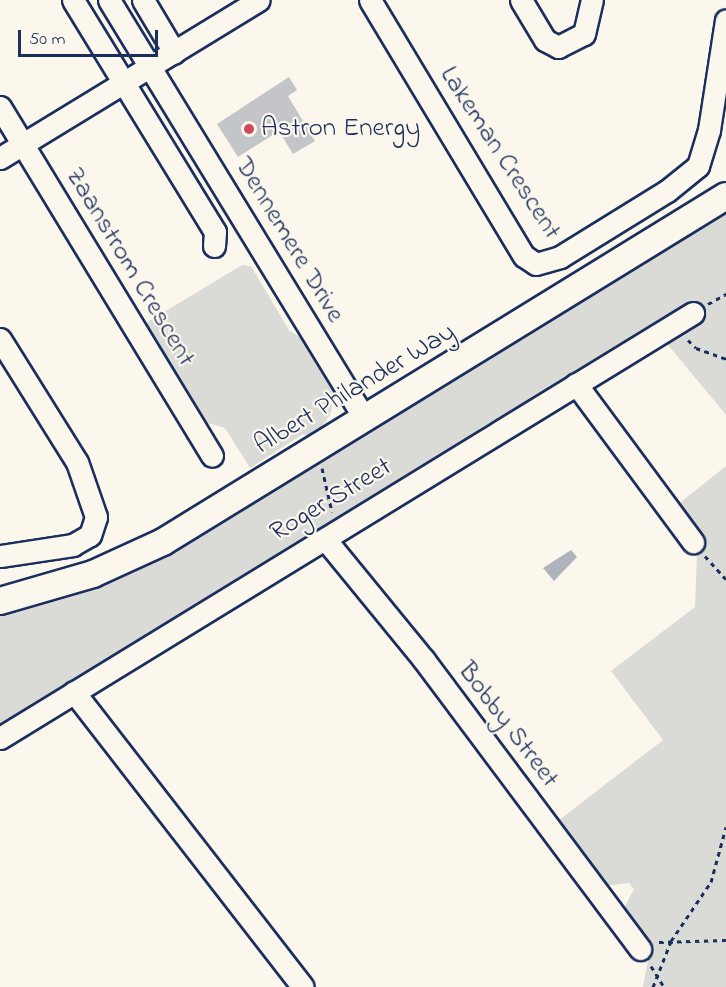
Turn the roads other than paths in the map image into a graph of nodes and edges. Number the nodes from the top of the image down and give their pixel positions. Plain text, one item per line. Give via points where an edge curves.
1 (73, 0) edge
2 (109, 0) edge
3 (143, 0) edge
4 (259, 0) edge
5 (370, 0) edge
6 (521, 0) edge
7 (592, 0) edge
8 (726, 20) edge
9 (174, 52) junction
10 (149, 67) junction
11 (124, 82) junction
12 (0, 107) edge
13 (22, 144) junction
14 (0, 158) edge
15 (726, 196) edge
16 (214, 246) dead end
17 (693, 313) dead end
18 (0, 339) edge
19 (576, 384) junction
20 (364, 418) junction
21 (212, 456) dead end
22 (332, 535) junction
23 (693, 542) road end
24 (0, 556) edge
25 (0, 601) edge
26 (74, 692) junction
27 (0, 738) edge
28 (640, 949) road end
29 (303, 987) edge

1 - 11 street
2 - 10 street, Dennemere Drive
3 - 9 street
4 - 9 street
5 - 8 street, Lakeman Crescent via 524,256 536,264 560,256 668,191 698,166 709,130
6 - 7 street via 545,40 558,47 584,34
9 - 10 street
10 - 11 street
10 - 20 street, Dennemere Drive
11 - 13 street
11 - 16 street via 215,232
12 - 13 street, Zaanstrom Crescent
13 - 14 street
13 - 21 street, Zaanstrom Crescent
15 - 20 street, Albert Philander Way
17 - 19 street, Roger Street
18 - 24 street via 77,462 96,516 90,535 73,545
19 - 22 street, Roger Street
19 - 23 street
20 - 25 street, Albert Philander Way via 135,556 93,574
22 - 26 street, Roger Street
22 - 28 street, Bobby Street
26 - 27 street, Roger Street
26 - 29 street

